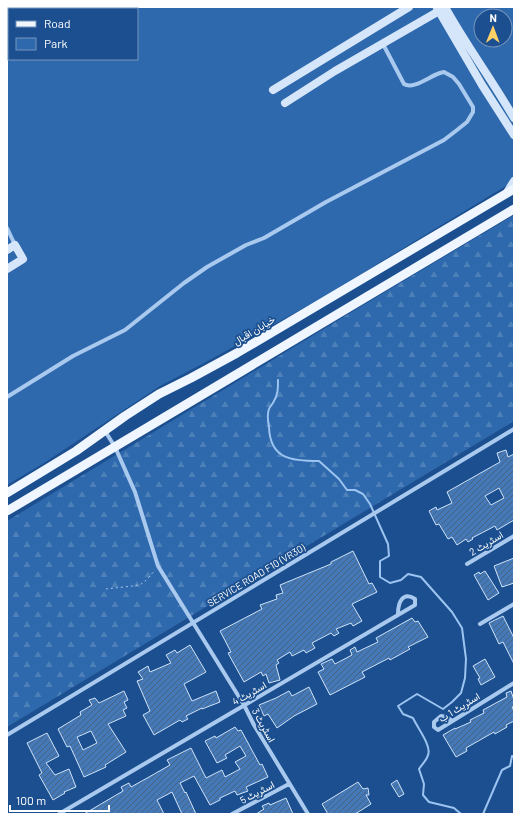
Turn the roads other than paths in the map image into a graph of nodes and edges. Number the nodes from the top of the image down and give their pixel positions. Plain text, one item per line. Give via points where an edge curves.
1 (409, 7) edge
2 (442, 8) edge
3 (383, 43) junction
4 (274, 90) dead end
5 (285, 103) dead end
6 (514, 118) edge
7 (514, 135) edge
8 (514, 181) edge
9 (514, 189) edge
10 (506, 194) junction
11 (514, 209) edge
12 (7, 228) edge
13 (15, 245) junction
14 (7, 250) edge
15 (7, 269) edge
16 (7, 397) edge
17 (514, 429) edge
18 (105, 431) junction
19 (115, 447) junction
20 (7, 492) edge
21 (7, 512) edge
22 (514, 536) edge
23 (467, 564) dead end
24 (514, 604) edge
25 (398, 614) dead end
26 (194, 623) junction
27 (480, 624) dead end
28 (514, 683) edge
29 (244, 705) junction
30 (451, 720) dead end
31 (7, 735) edge
32 (289, 784) junction
33 (60, 814) edge
34 (232, 814) edge
35 (308, 814) edge

1 - 4 street
2 - 3 street
2 - 6 street via 476,56
2 - 7 street via 482,85
3 - 5 street
3 - 16 street via 407,86 444,72 453,77 473,107 467,122 444,140 208,267 125,330 73,356
8 - 10 street
9 - 10 main road, خیابان اقبال
10 - 18 main road, خیابان اقبال via 237,352 159,394
11 - 19 main road
12 - 13 street
13 - 14 street
13 - 15 street via 23,259
17 - 26 street, SERVICE ROAD F10 (VR30)
18 - 19 street, اسٹریٹ 3
18 - 20 main road, خیابان اقبال
19 - 21 main road
19 - 26 street, اسٹریٹ 3 via 135,492 158,566
22 - 23 street, اسٹریٹ 2
24 - 27 street
25 - 29 street, اسٹریٹ 4 via 401,599 408,596 415,599 416,605
26 - 29 street, اسٹریٹ 3
26 - 31 street, SERVICE ROAD F10 (VR30)
28 - 30 street, اسٹریٹ 1 ب via 438,730 434,726 434,722 441,716
29 - 32 street, اسٹریٹ 3
29 - 33 street, اسٹریٹ 4
32 - 34 street, اسٹریٹ 5
32 - 35 street, اسٹریٹ 3

